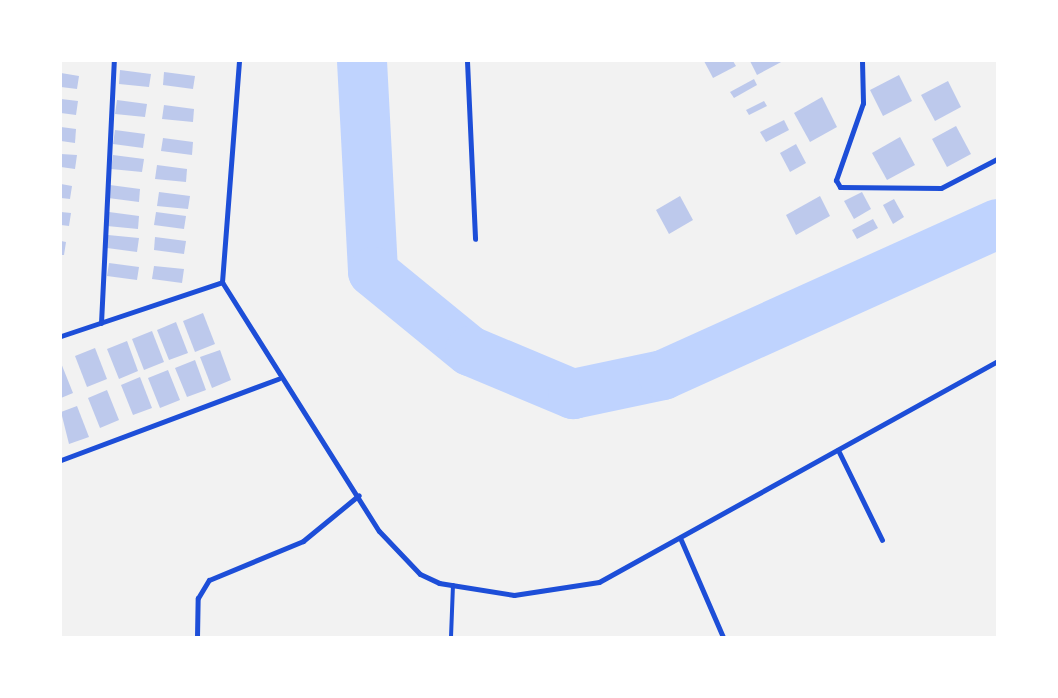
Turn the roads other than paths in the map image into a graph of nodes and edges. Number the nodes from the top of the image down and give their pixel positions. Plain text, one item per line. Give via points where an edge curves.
1 (114, 61) edge
2 (239, 61) edge
3 (466, 61) edge
4 (862, 61) edge
5 (997, 159) edge
6 (475, 239) dead end
7 (222, 282) junction
8 (101, 323) junction
9 (61, 336) edge
10 (997, 361) edge
11 (278, 379) junction
12 (838, 450) junction
13 (61, 460) edge
14 (359, 495) junction
15 (681, 540) junction
16 (882, 540) dead end
17 (453, 585) junction
18 (197, 637) edge
19 (451, 637) edge
20 (723, 637) edge

1 - 8 street
2 - 7 street
3 - 6 street
4 - 5 street via 864,103 836,180 840,187 941,188
7 - 8 street
7 - 11 street
8 - 9 street
10 - 12 street
11 - 13 street
11 - 14 street
12 - 15 street
12 - 16 street
14 - 17 street via 379,531 413,568 439,583
14 - 18 street via 303,541 209,580 198,598
15 - 17 street via 599,582 514,595
15 - 20 street
17 - 19 lane

